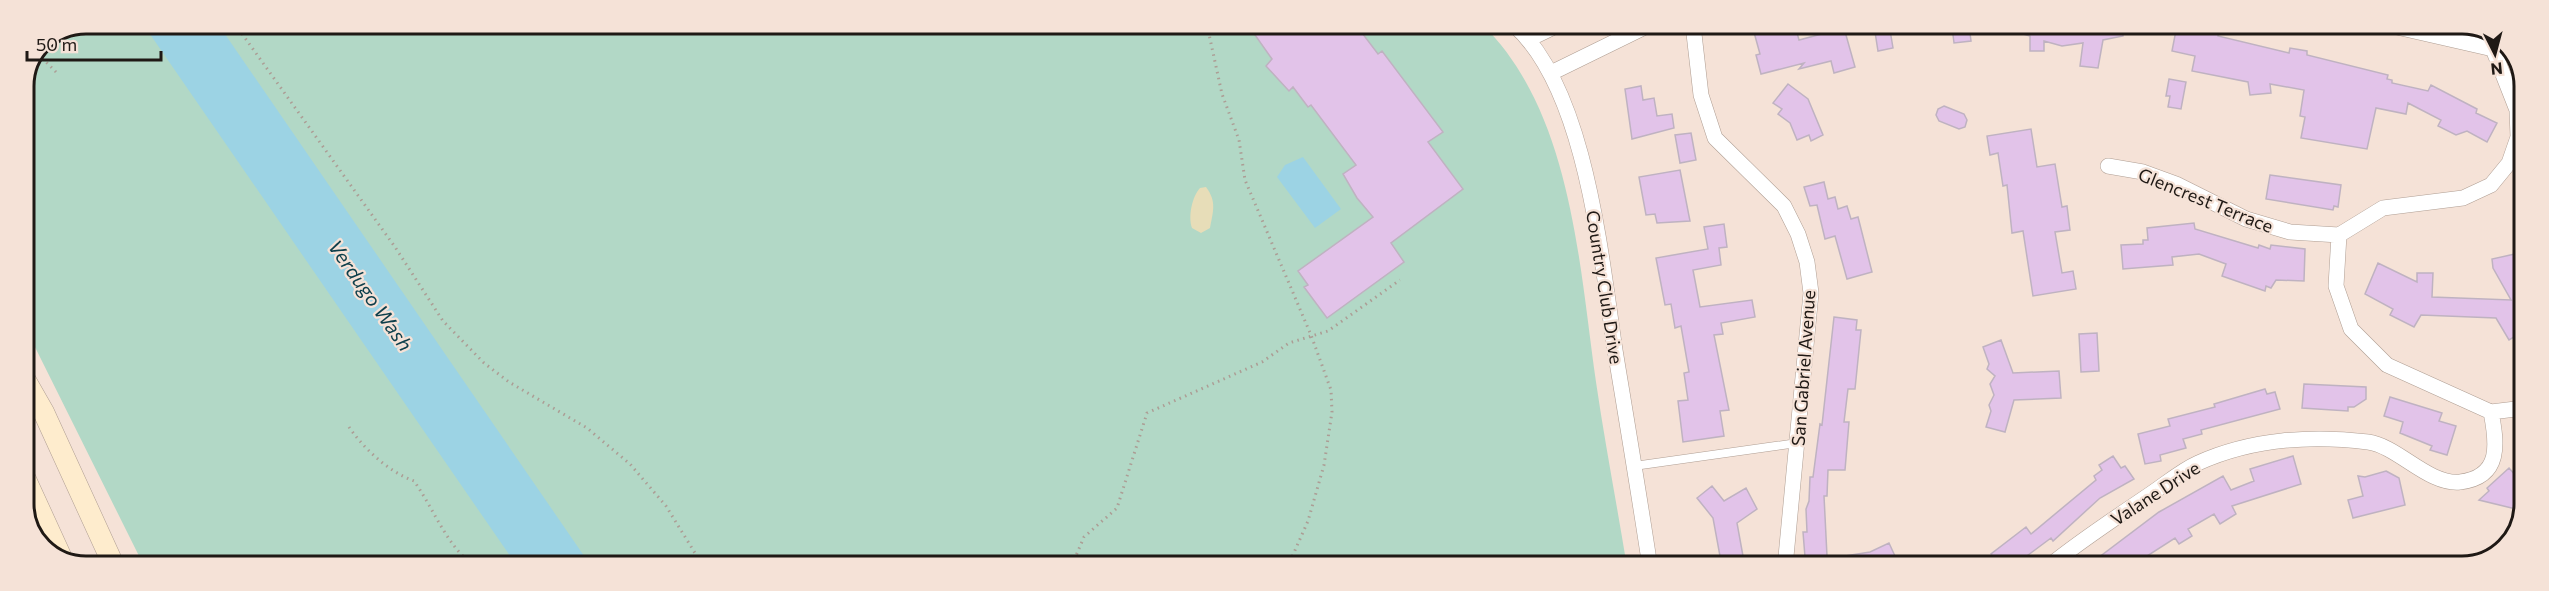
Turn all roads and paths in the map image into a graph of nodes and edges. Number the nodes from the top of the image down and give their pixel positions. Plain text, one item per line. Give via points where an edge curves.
1 (242, 34) edge
2 (1209, 34) edge
3 (1524, 34) edge
4 (1539, 34) edge
5 (1631, 34) edge
6 (1694, 34) edge
7 (2438, 34) edge
8 (1529, 39) junction
9 (2492, 44) edge
10 (2499, 50) edge
11 (43, 59) edge
12 (56, 72) dead end
13 (1551, 73) junction
14 (2514, 100) edge
15 (2514, 149) edge
16 (2109, 166) dead end
17 (2339, 235) junction
18 (1400, 280) dead end
19 (1311, 335) junction
20 (35, 397) edge
21 (2514, 409) edge
22 (2491, 412) junction
23 (349, 427) dead end
24 (1797, 443) junction
25 (1634, 466) junction
26 (35, 500) edge
27 (57, 547) edge
28 (109, 556) edge
29 (463, 556) edge
30 (697, 556) edge
31 (1077, 556) edge
32 (1292, 556) edge
33 (1648, 556) edge
34 (1786, 556) edge
35 (2062, 556) edge

1 - 30 path via 463,344 500,376 587,428 630,464 666,506
2 - 19 path via 1222,94 1239,140 1245,180
3 - 8 street, Country Club Drive
4 - 8 street
5 - 13 street
6 - 24 street, San Gabriel Avenue via 1701,95 1715,138 1784,206 1807,262 1811,293
7 - 9 street
8 - 13 street, Country Club Drive
10 - 14 street
11 - 12 path
13 - 25 street, Country Club Drive via 1586,169
15 - 17 street via 2509,163 2491,185 2463,198 2383,208
16 - 17 street, Glencrest Terrace via 2143,172 2176,184 2246,219 2290,232
17 - 22 street via 2336,286 2351,329 2387,365
18 - 19 path via 1328,331
19 - 31 path via 1289,342 1262,362 1213,386 1147,414 1117,508 1084,537
19 - 32 path via 1329,380 1332,412 1326,457 1312,510
20 - 28 main road
21 - 22 street
22 - 35 street, Valane Drive via 2496,451 2481,476 2458,482 2434,476 2372,443 2307,438 2253,444 2197,463
23 - 29 path via 388,467 414,481
24 - 25 lane
24 - 34 street, San Gabriel Avenue
25 - 33 street, Country Club Drive
26 - 27 main road

